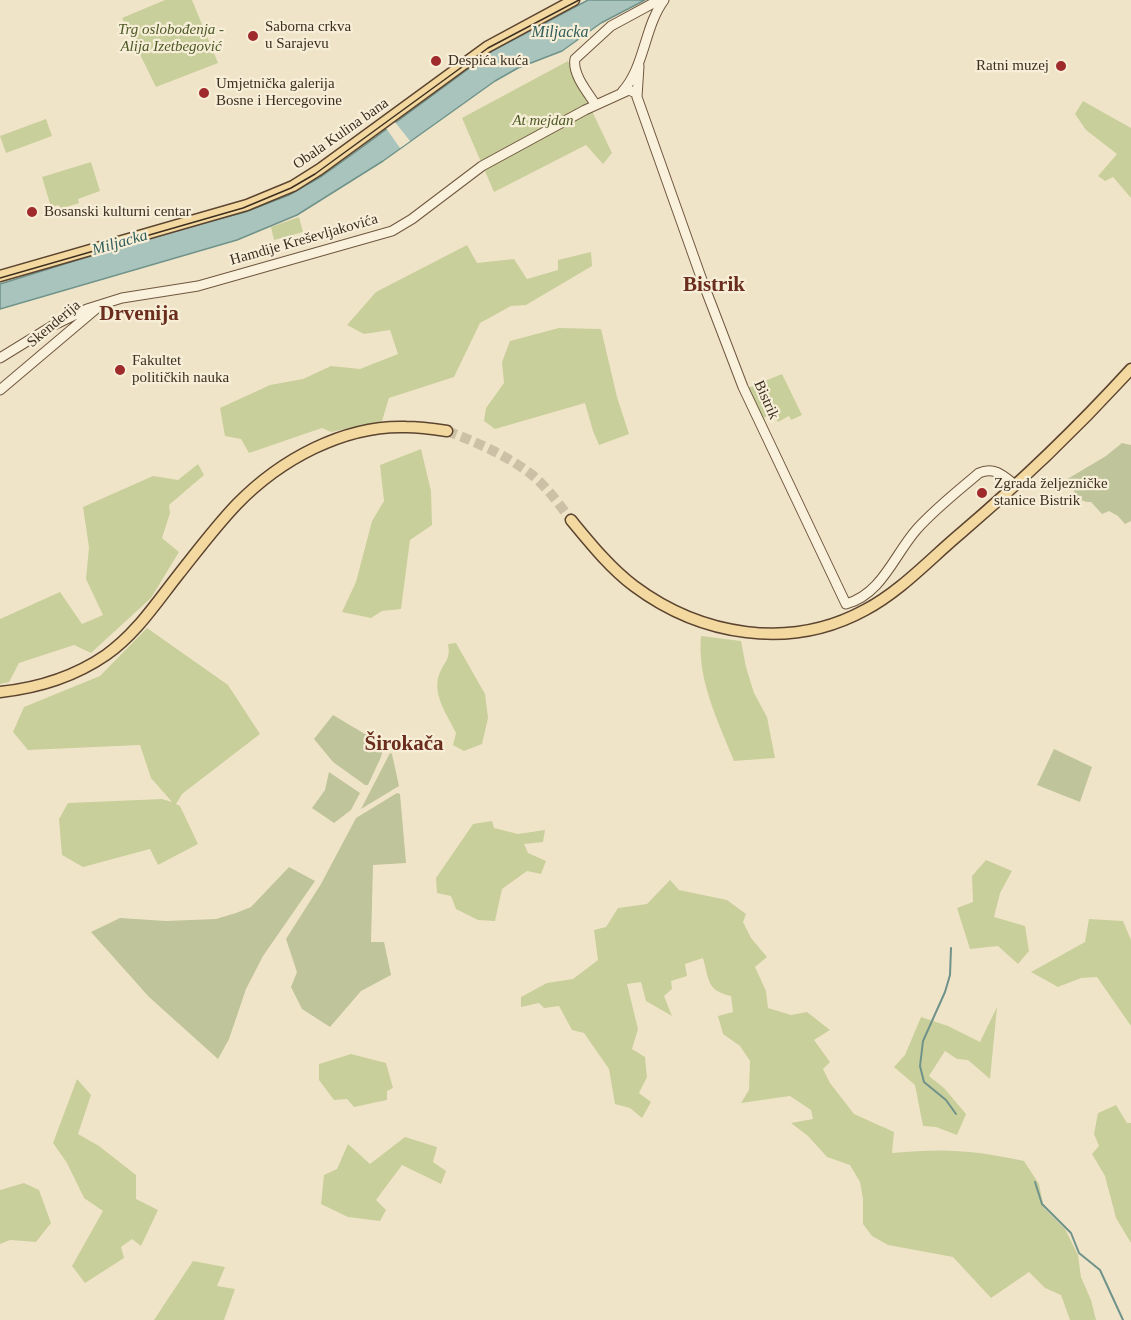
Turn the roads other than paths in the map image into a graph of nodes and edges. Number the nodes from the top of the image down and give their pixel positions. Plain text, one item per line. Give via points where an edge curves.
1 (574, 0) edge
2 (659, 0) edge
3 (664, 0) edge
4 (644, 8) junction
5 (654, 17) junction
6 (639, 60) junction
7 (622, 92) junction
8 (637, 97) junction
9 (596, 105) junction
10 (0, 276) edge
11 (101, 305) junction
12 (0, 358) edge
13 (1131, 369) edge
14 (0, 390) edge
15 (447, 431) tunnel mouth
16 (1015, 485) junction
17 (571, 520) tunnel mouth
18 (0, 692) edge

1 - 10 main road, Obala Kulina bana via 487,47 293,186 247,205
2 - 4 main road
3 - 5 main road
4 - 5 main road via 651,9
4 - 9 main road via 604,32 576,56 574,65
5 - 6 main road
6 - 7 main road
6 - 8 main road
7 - 8 main road via 633,91
7 - 9 main road, Hamdije Kreševljakovića
8 - 16 main road, Bistrik via 745,392 846,604 874,588 916,530 979,472 995,470
9 - 11 main road, Hamdije Kreševljakovića via 482,166 392,231 198,286
11 - 12 main road, Hamdije Kreševljakovića via 65,318
11 - 14 main road, Skenderija
13 - 16 main road
15 - 18 main road via 391,427 346,436 292,460 241,500 141,623 107,654 77,672 45,684
16 - 17 main road via 867,610 802,631 734,632 678,611 625,578

